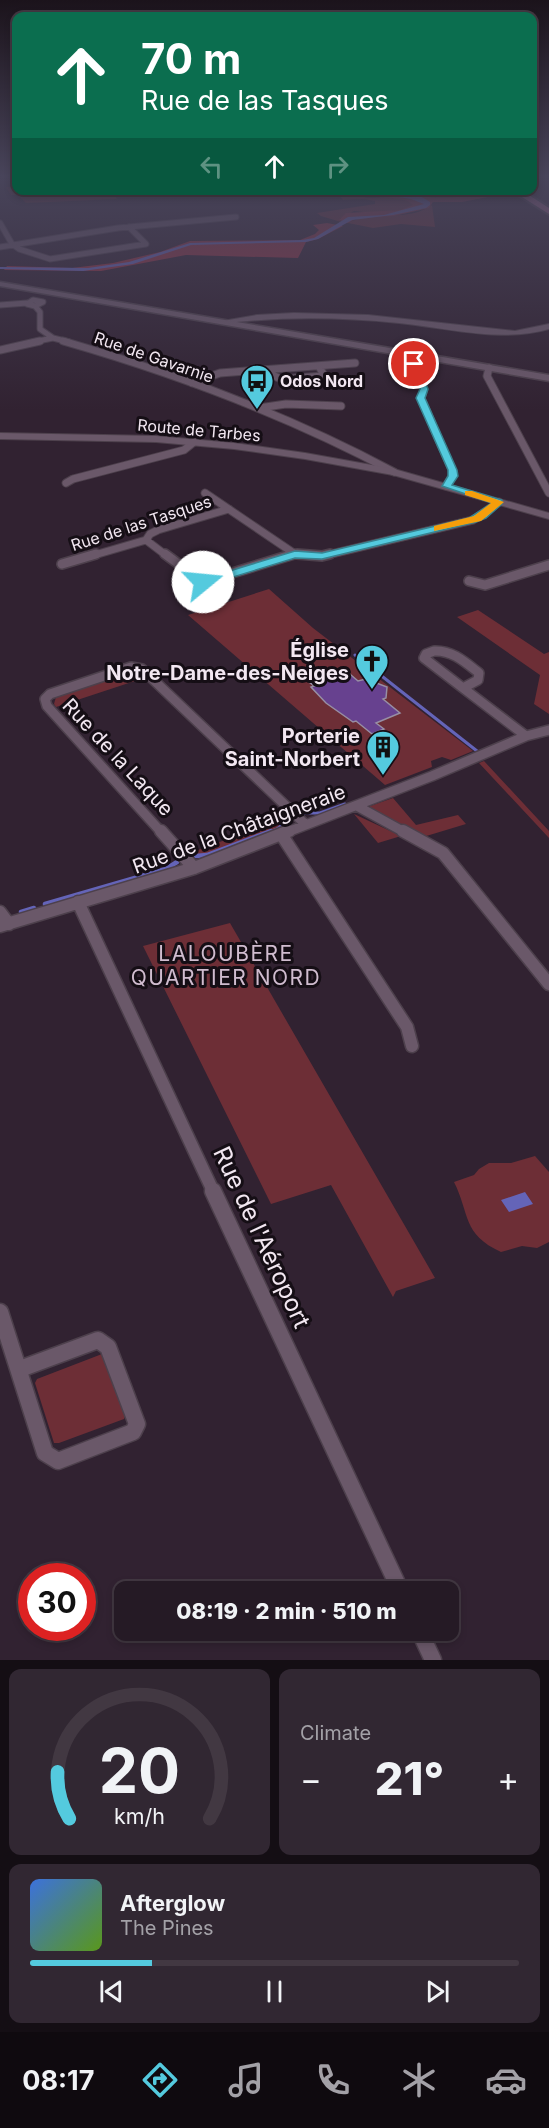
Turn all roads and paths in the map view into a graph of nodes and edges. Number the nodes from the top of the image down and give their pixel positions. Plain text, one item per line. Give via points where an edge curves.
1 (39, 255) edge
2 (73, 255) edge
3 (0, 284) edge
4 (36, 290) junction
5 (53, 293) junction
6 (34, 302) junction
7 (0, 305) edge
8 (221, 322) junction
9 (549, 326) edge
10 (53, 338) junction
11 (0, 350) edge
12 (422, 356) junction
13 (355, 363) dead end
14 (319, 366) junction
15 (489, 368) junction
16 (261, 370) junction
17 (549, 378) edge
18 (192, 383) junction
19 (341, 406) dead end
20 (259, 408) junction
21 (0, 436) edge
22 (195, 442) junction
23 (349, 448) junction
24 (369, 458) junction
25 (348, 463) junction
26 (358, 465) junction
27 (394, 472) junction
28 (66, 483) dead end
29 (446, 486) junction
30 (205, 493) dead end
31 (549, 493) edge
32 (499, 502) junction
33 (229, 509) junction
34 (548, 515) edge
35 (146, 540) junction
36 (295, 554) junction
37 (62, 564) dead end
38 (549, 565) edge
39 (469, 581) dead end
40 (463, 688) junction
41 (549, 730) edge
42 (526, 736) junction
43 (357, 806) junction
44 (305, 824) junction
45 (281, 834) junction
46 (194, 868) junction
47 (78, 902) junction
48 (0, 912) edge
49 (4, 925) edge
50 (549, 984) edge
51 (412, 1046) dead end
52 (0, 1312) edge
53 (20, 1369) junction
54 (396, 1581) edge
55 (424, 1641) edge
56 (433, 1660) edge

1 - 2 street via 50,259
3 - 4 main road
4 - 5 main road
4 - 6 street
5 - 6 street
5 - 8 main road
6 - 7 street
6 - 10 street via 40,312 40,329
8 - 9 street via 333,315 515,333
8 - 12 main road
10 - 11 street
10 - 18 street, Rue de Gavarnie via 137,362
12 - 15 main road
12 - 29 street via 414,364 424,389 421,398 452,470 453,476
13 - 14 street
14 - 16 street
14 - 16 street via 324,376 281,379
15 - 17 main road
15 - 31 street via 487,376
16 - 18 street via 220,373
18 - 20 street, Rue de Gavarnie
19 - 20 street via 286,404
20 - 23 street, Rue de Gavarnie
21 - 22 street, Route de Tarbes
22 - 25 street, Route de Tarbes
22 - 28 street via 184,450
23 - 24 street, Rue de Gavarnie
23 - 25 street via 354,457
24 - 26 street
24 - 27 street, Rue de Gavarnie
25 - 26 street, Route de Tarbes
26 - 27 street, Route de Tarbes
27 - 29 street, Route de Tarbes
29 - 32 street, Route de Tarbes
30 - 33 street, Rue de las Tasques
32 - 34 street, Route de Tarbes
32 - 36 street via 472,520 343,551
33 - 35 street, Rue de las Tasques via 158,530
33 - 36 street, Rue de las Tasques
35 - 36 street via 203,582
35 - 37 street, Rue de las Tasques
38 - 39 street via 485,585
40 - 40 street via 424,658 426,654 449,651 479,673 478,680
40 - 42 street
41 - 42 street, Rue de la Châtaigneraie
42 - 43 street, Rue de la Châtaigneraie
43 - 44 street, Rue de la Châtaigneraie
43 - 50 street via 443,853
44 - 45 street, Rue de la Châtaigneraie
44 - 46 street, Rue de la Laque via 142,669 130,667 50,694 45,699 46,706
45 - 46 street, Rue de la Châtaigneraie
45 - 51 street via 407,1027
46 - 47 street, Rue de la Châtaigneraie
47 - 49 street, Rue de la Châtaigneraie
47 - 54 street, Rue de l'Aéroport
48 - 49 street
52 - 53 street
53 - 53 street via 45,1453 58,1461 132,1432 137,1424 108,1347 98,1340
55 - 56 street

